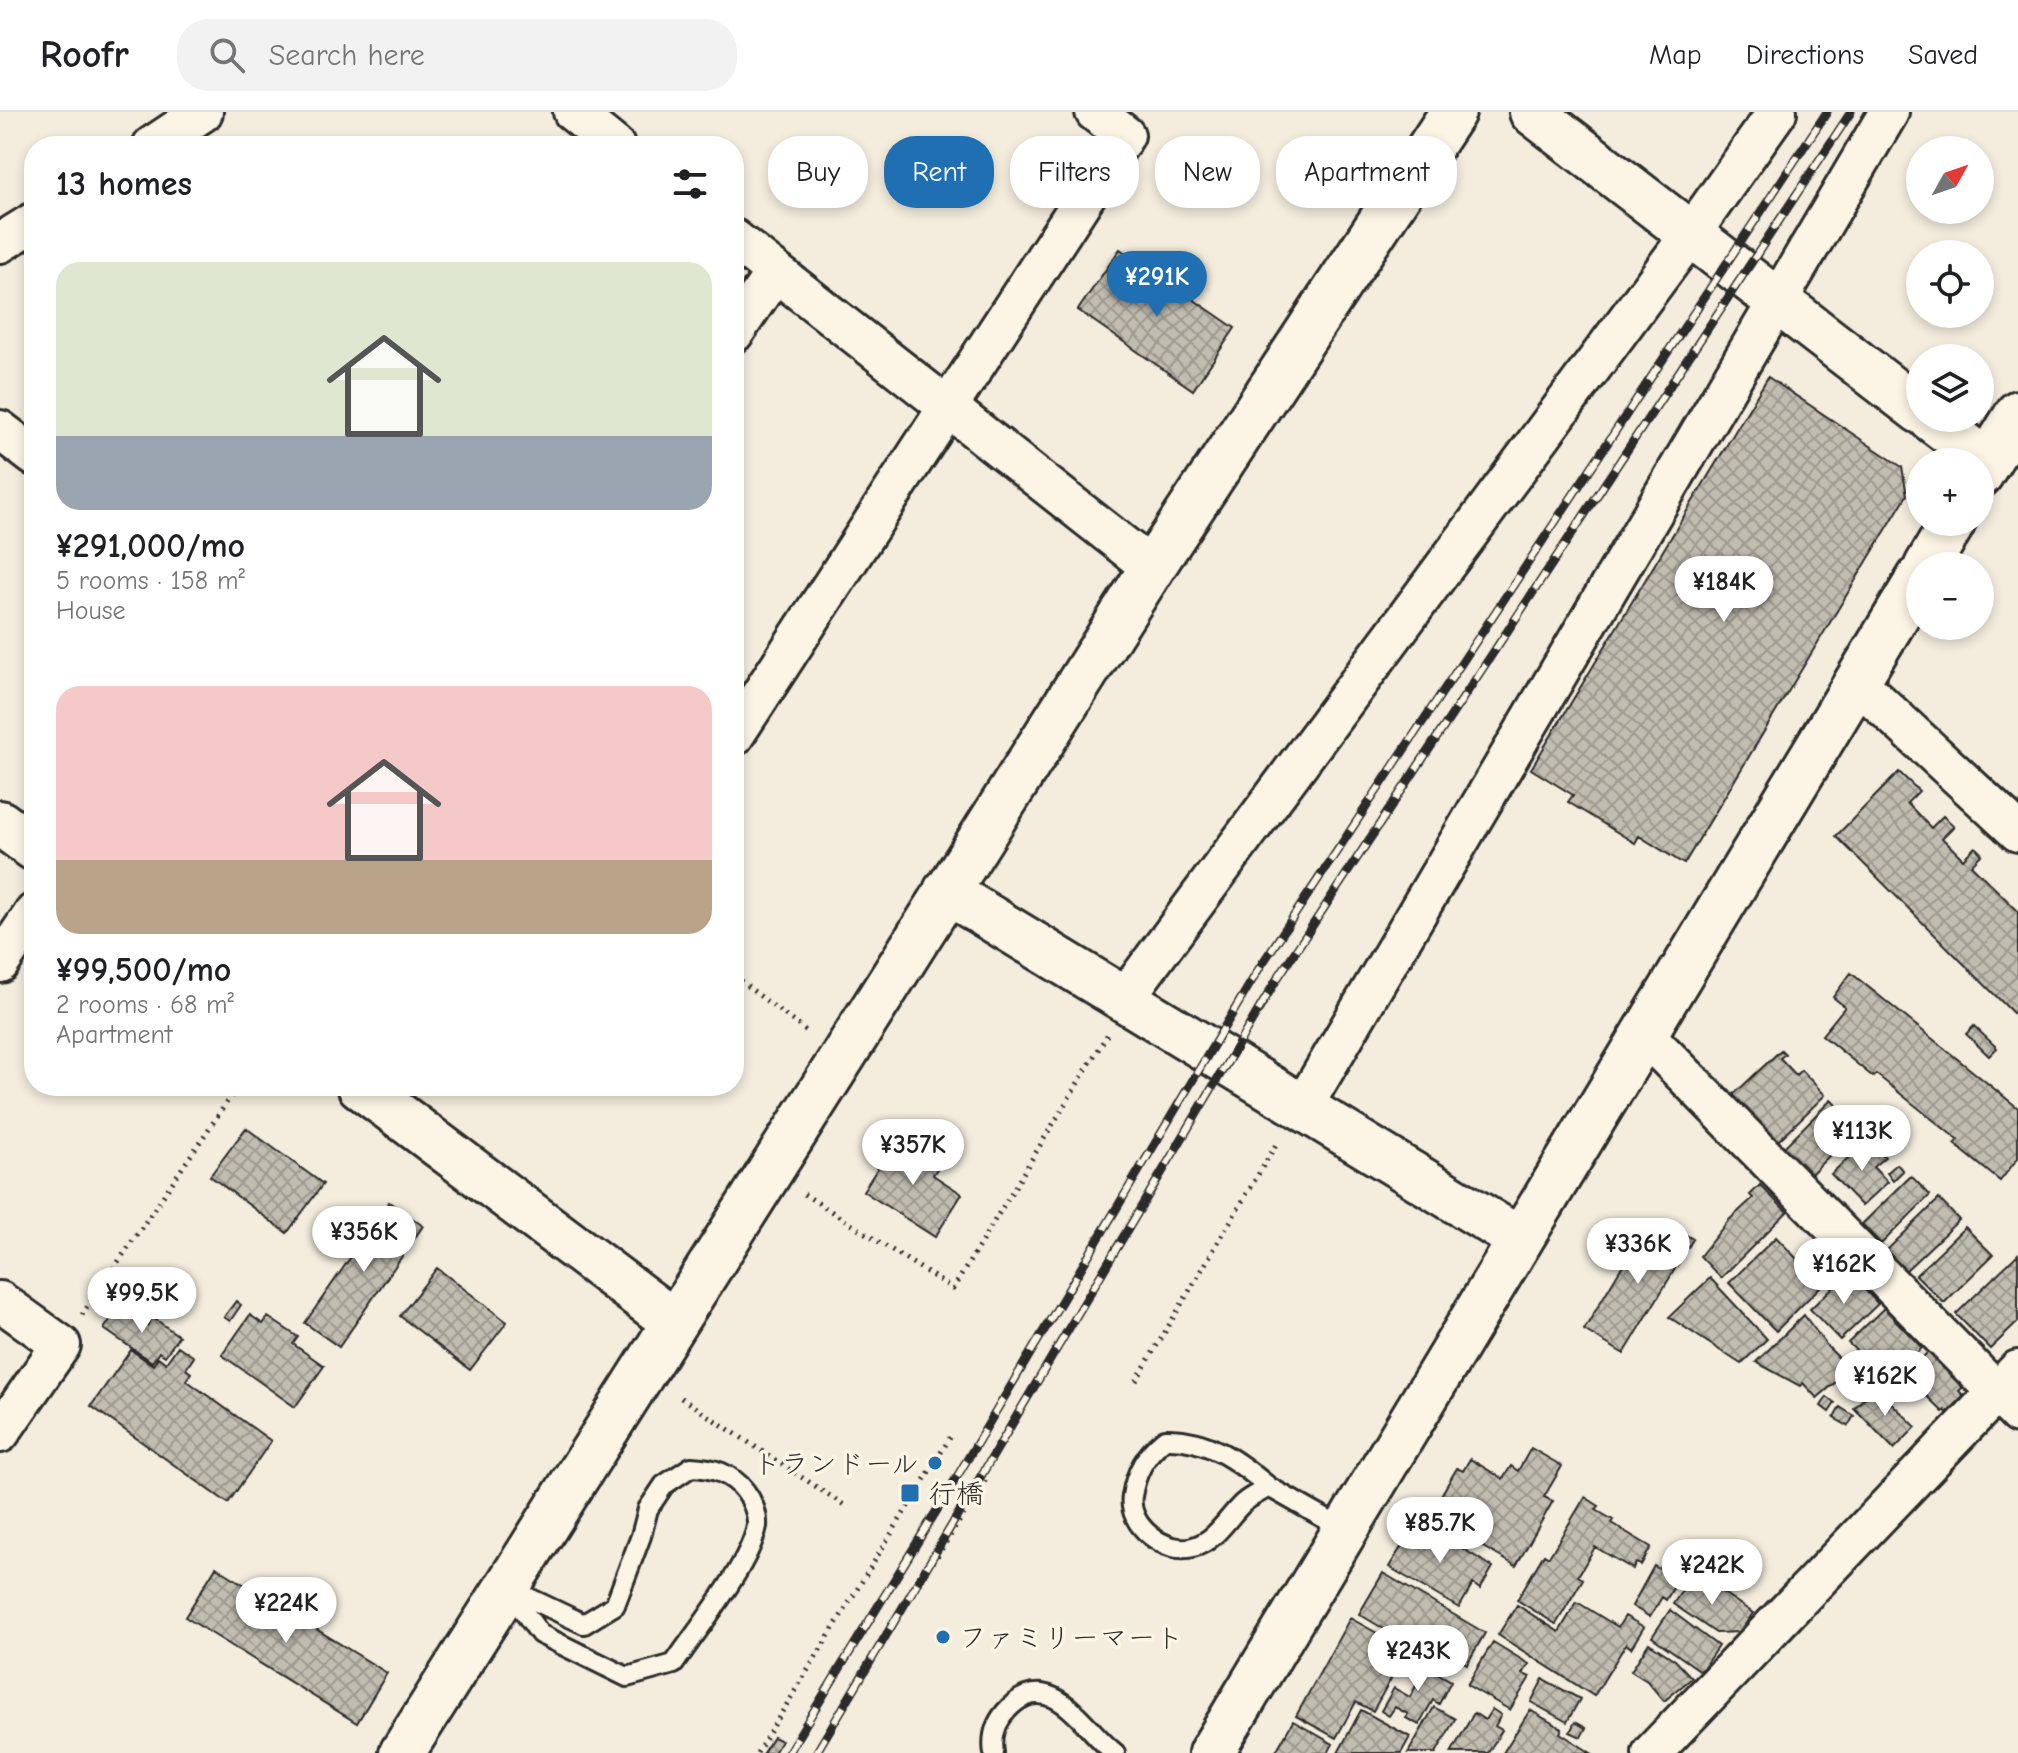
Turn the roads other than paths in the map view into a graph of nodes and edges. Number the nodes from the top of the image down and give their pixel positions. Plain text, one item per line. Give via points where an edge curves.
1 (203, 112) edge
2 (1095, 112) edge
3 (1453, 112) edge
4 (1532, 112) edge
5 (1777, 112) edge
6 (1889, 112) edge
7 (167, 136) edge
8 (24, 228) edge
9 (1690, 235) junction
10 (0, 243) edge
11 (744, 247) edge
12 (775, 272) junction
13 (1775, 302) junction
14 (744, 318) edge
15 (1906, 400) edge
16 (949, 406) junction
17 (2018, 413) edge
18 (0, 430) edge
19 (1945, 432) edge
20 (24, 448) edge
21 (1962, 448) edge
22 (1994, 453) edge
23 (1152, 568) junction
24 (1906, 601) edge
25 (1858, 683) junction
26 (744, 721) edge
27 (0, 823) edge
28 (2018, 832) edge
29 (24, 841) edge
30 (946, 891) junction
31 (24, 928) edge
32 (0, 963) edge
33 (1116, 1017) junction
34 (1644, 1034) junction
35 (373, 1096) edge
36 (1290, 1124) junction
37 (1519, 1239) junction
38 (0, 1301) edge
39 (674, 1322) junction
40 (2011, 1391) edge
41 (0, 1433) edge
42 (1269, 1487) junction
43 (1345, 1530) junction
44 (506, 1587) junction
45 (402, 1753) edge
46 (994, 1753) edge
47 (1115, 1753) edge
48 (1211, 1753) edge
49 (1652, 1753) edge

1 - 7 street
2 - 16 street via 1125,135
3 - 23 street
4 - 9 street
5 - 9 street
6 - 13 street
8 - 10 street
9 - 13 street
9 - 33 street
11 - 12 street
12 - 14 street
12 - 16 street
13 - 15 street
13 - 36 street
16 - 23 street
16 - 26 street
17 - 22 street
18 - 20 street
19 - 21 street
23 - 30 street
24 - 25 street
25 - 28 street
25 - 34 street
27 - 29 street
30 - 33 street
30 - 39 street
31 - 32 street
33 - 36 street
34 - 37 street
34 - 40 street
35 - 39 street
36 - 37 street
37 - 43 street
38 - 41 street via 61,1345
39 - 44 street
40 - 49 street
42 - 42 lane via 1244,1502 1217,1533 1193,1547 1175,1549 1156,1541 1140,1525 1131,1499 1140,1466 1165,1439 1200,1442
42 - 43 lane
43 - 48 street
44 - 44 lane via 584,1624 615,1605 648,1509 664,1485 691,1467 713,1468 737,1480 758,1522 748,1552 674,1664 627,1677 540,1634
44 - 45 street
46 - 47 lane via 992,1742 1002,1715 1025,1697 1042,1695 1068,1705

